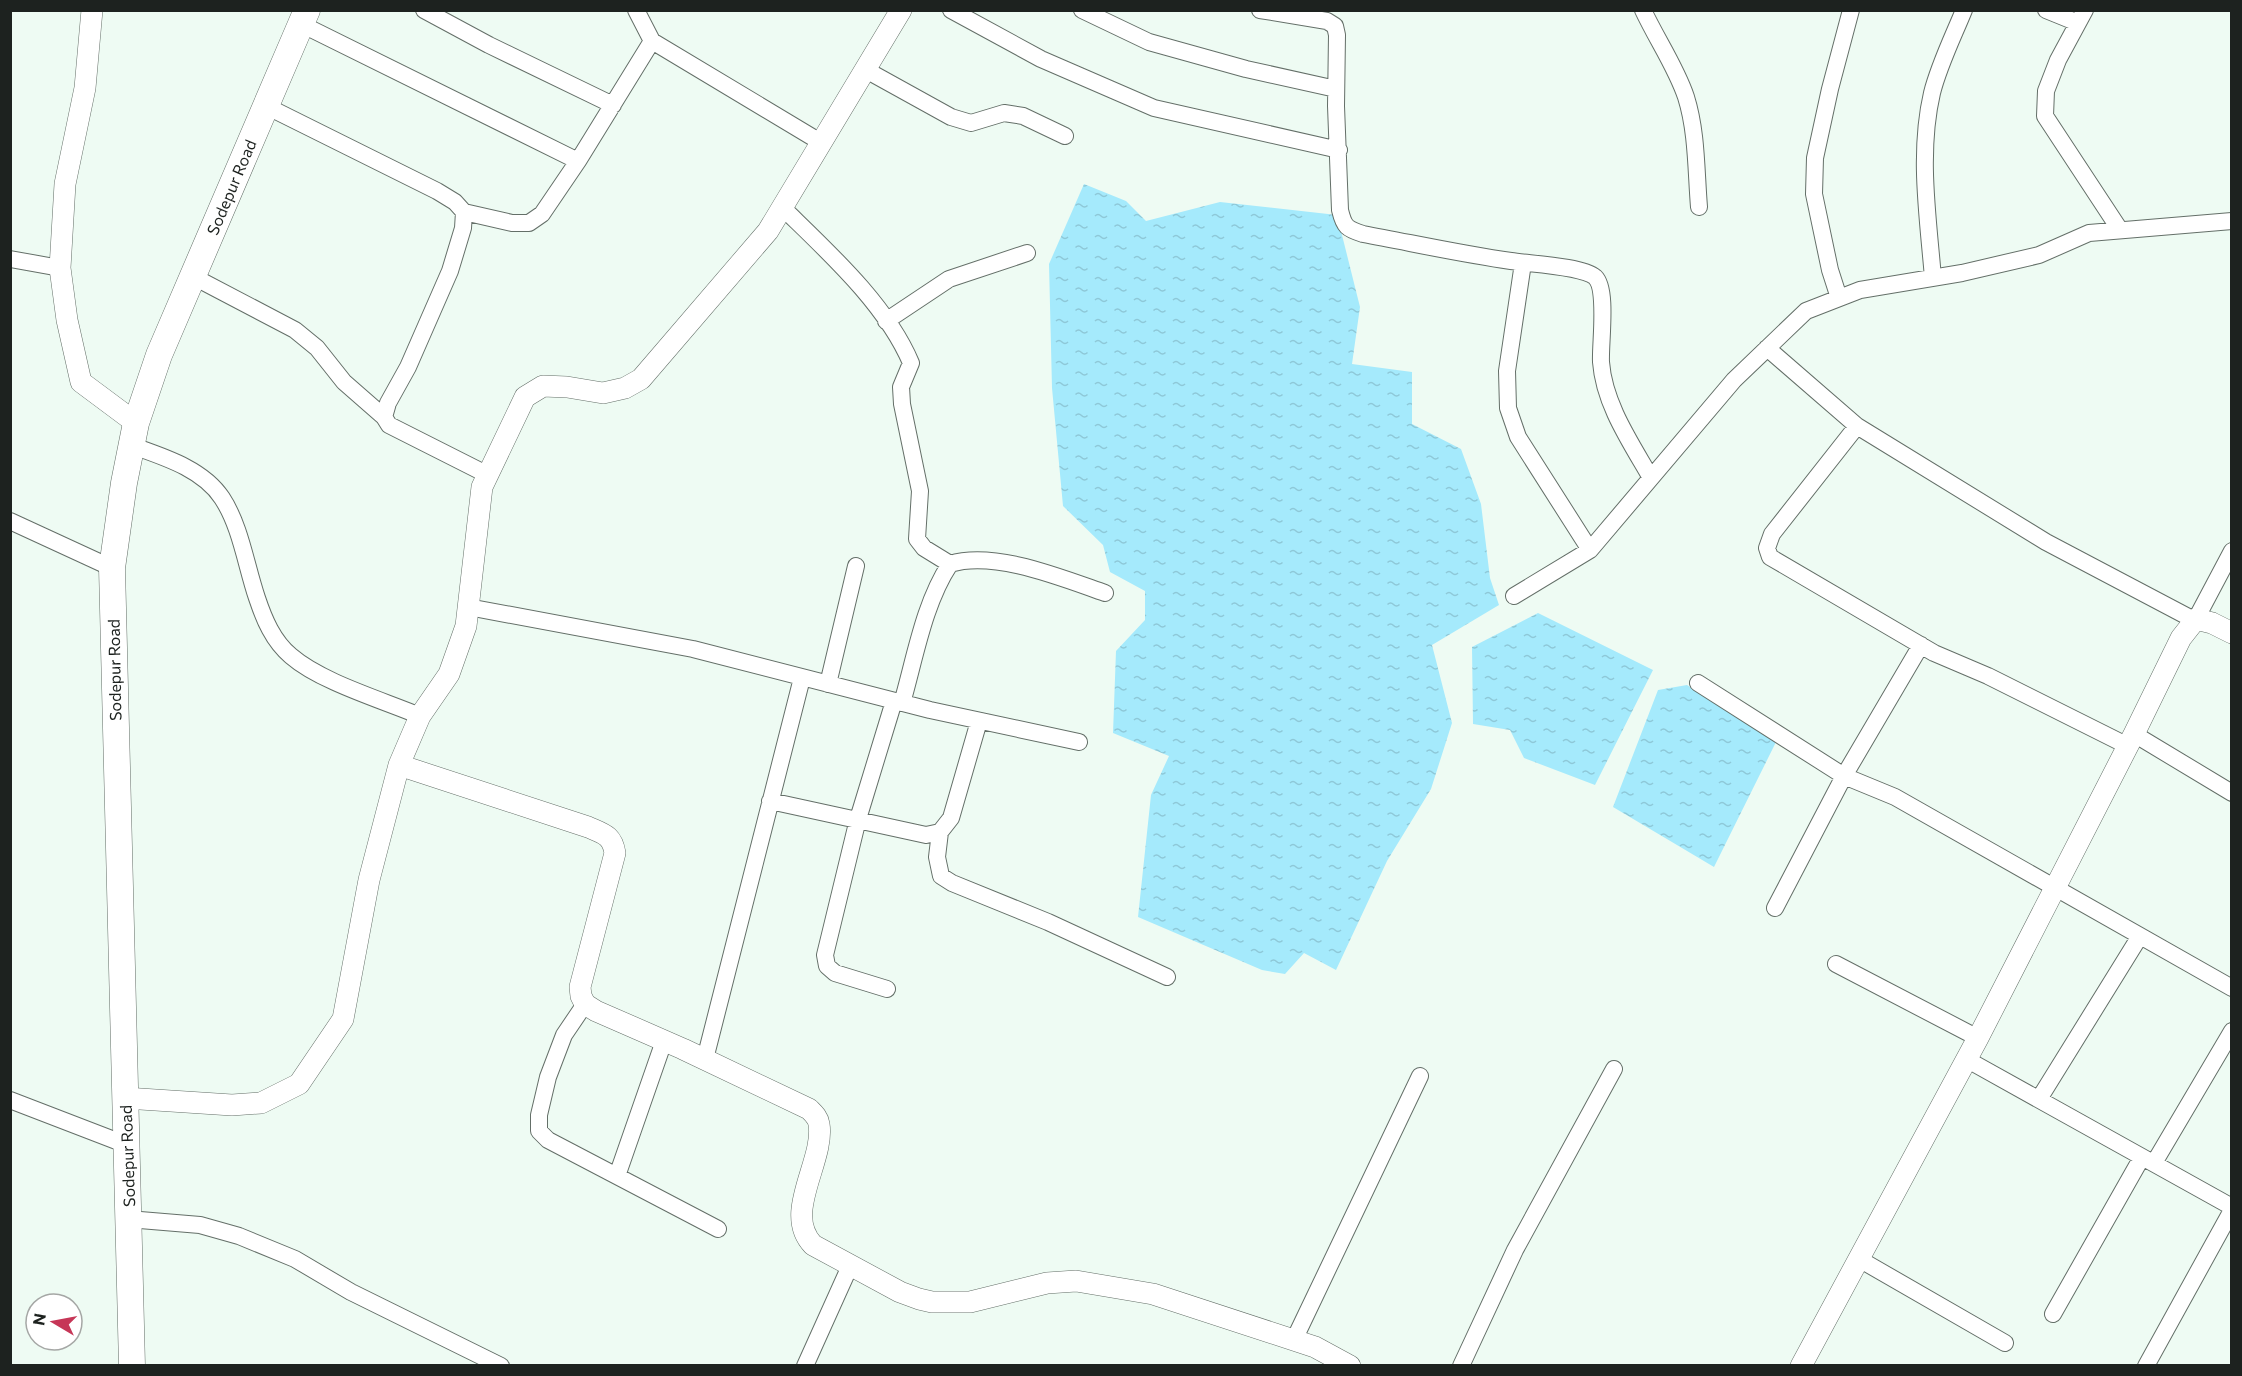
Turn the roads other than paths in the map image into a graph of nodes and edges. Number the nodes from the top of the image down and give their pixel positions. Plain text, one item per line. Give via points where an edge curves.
1 (92, 10) edge
2 (424, 10) edge
3 (636, 10) edge
4 (901, 10) edge
5 (951, 10) edge
6 (1082, 10) edge
7 (1260, 10) edge
8 (1644, 10) edge
9 (1851, 10) edge
10 (1964, 10) edge
11 (2046, 10) edge
12 (304, 17) edge
13 (2082, 17) edge
14 (652, 41) junction
15 (866, 70) junction
16 (1336, 88) junction
17 (613, 105) junction
18 (266, 106) junction
19 (1065, 136) dead end
20 (822, 143) junction
21 (1339, 150) junction
22 (578, 161) junction
23 (1699, 207) dead end
24 (783, 208) junction
25 (464, 212) junction
26 (2232, 221) edge
27 (2120, 230) junction
28 (1027, 253) dead end
29 (10, 259) edge
30 (1523, 263) junction
31 (60, 268) junction
32 (192, 276) junction
33 (1933, 278) junction
34 (1839, 298) junction
35 (886, 321) junction
36 (1767, 348) junction
37 (384, 417) junction
38 (1857, 426) junction
39 (134, 435) junction
40 (488, 475) junction
41 (1651, 478) junction
42 (10, 521) edge
43 (1590, 550) junction
44 (2232, 550) edge
45 (950, 564) junction
46 (856, 566) dead end
47 (112, 568) junction
48 (1105, 593) dead end
49 (1514, 596) dead end
50 (468, 607) junction
51 (2195, 620) junction
52 (2232, 633) edge
53 (1921, 645) junction
54 (802, 678) junction
55 (1698, 683) dead end
56 (828, 684) junction
57 (898, 702) junction
58 (420, 716) junction
59 (979, 721) junction
60 (2131, 740) junction
61 (1079, 742) dead end
62 (399, 765) junction
63 (1844, 776) junction
64 (2232, 793) edge
65 (770, 801) junction
66 (858, 819) junction
67 (940, 832) junction
68 (2055, 888) junction
69 (1775, 908) dead end
70 (2139, 936) junction
71 (1836, 964) dead end
72 (1167, 977) dead end
73 (2232, 988) edge
74 (887, 989) dead end
75 (585, 1004) junction
76 (2232, 1031) edge
77 (1978, 1038) junction
78 (663, 1041) junction
79 (705, 1059) junction
80 (1966, 1059) junction
81 (1614, 1069) dead end
82 (1420, 1076) dead end
83 (125, 1098) junction
84 (2039, 1099) junction
85 (10, 1100) edge
86 (127, 1145) junction
87 (2148, 1160) junction
88 (617, 1176) junction
89 (2232, 1208) edge
90 (129, 1219) junction
91 (718, 1229) dead end
92 (1859, 1259) junction
93 (850, 1266) junction
94 (2053, 1314) dead end
95 (1294, 1340) junction
96 (2005, 1344) dead end
97 (1342, 1364) edge
98 (132, 1365) edge
99 (501, 1365) edge
100 (805, 1365) edge
101 (1461, 1365) edge
102 (1801, 1365) edge
103 (2146, 1365) edge

1 - 31 street via 85,88 65,184
2 - 17 street
3 - 14 street
4 - 15 street
5 - 21 street via 1041,59 1154,108
6 - 16 street via 1149,42 1246,69
7 - 16 street via 1335,26
8 - 23 street via 1686,97 1693,128
9 - 34 street via 1815,158 1814,194
10 - 33 street via 1932,91 1927,122 1925,184
11 - 13 street
12 - 18 main road, Sodepur Road
12 - 22 street
13 - 27 street via 2046,90 2045,116
14 - 17 street
14 - 20 street
15 - 19 street via 951,117 971,123 1004,113 1023,116
15 - 20 street
16 - 21 street
17 - 22 street
18 - 25 street via 437,191
18 - 32 main road, Sodepur Road
20 - 24 street
21 - 30 street via 1340,210 1349,229
22 - 25 street via 542,214 529,223
24 - 35 street via 836,261
24 - 40 street via 768,231 640,379 625,388 603,393 543,386 525,397
25 - 37 street via 450,271
26 - 27 street
27 - 33 street via 2089,233 2039,255
28 - 35 street via 949,279
29 - 31 street
30 - 41 street via 1581,270 1596,278 1602,291 1601,363 1606,387 1623,430
30 - 43 street via 1507,371 1508,408 1518,437
31 - 39 street via 81,382
32 - 37 street via 295,330
32 - 39 main road, Sodepur Road via 159,355
33 - 34 street via 1860,290
34 - 36 street via 1806,311
35 - 45 street via 911,363 901,387 920,491 917,539
36 - 38 street
36 - 41 street via 1734,380
37 - 40 street via 389,425
38 - 51 street via 2046,542
38 - 53 street via 1772,534 1767,548 1770,557
39 - 47 main road, Sodepur Road
39 - 58 street via 201,477 222,497 234,522 266,624 290,656 316,673
40 - 50 street via 482,487
41 - 43 street
42 - 47 street
43 - 49 street
44 - 51 street
45 - 48 street via 965,559 1015,564
45 - 57 street via 932,599
46 - 56 street
47 - 83 main road, Sodepur Road
50 - 54 street via 693,649
50 - 58 street via 466,626 448,674
51 - 52 street via 2212,622
51 - 60 street via 2181,638
53 - 60 street
53 - 63 street
54 - 56 street
54 - 65 street
55 - 63 street
56 - 57 street
57 - 59 street
57 - 66 street
58 - 62 street
59 - 61 street
59 - 67 street via 951,818
60 - 64 street
60 - 68 street
62 - 75 street via 588,827 613,842 615,853 580,987
62 - 83 street via 369,880 343,1019 299,1084 261,1104
63 - 68 street via 1895,797
63 - 69 street
65 - 66 street
65 - 79 street
66 - 67 street via 926,835
66 - 74 street via 825,955 827,966 835,973
67 - 72 street via 941,876
68 - 70 street
68 - 77 street
70 - 73 street
70 - 84 street
71 - 77 street
75 - 78 street
75 - 88 street via 564,1035 548,1077 539,1131 548,1140
76 - 87 street
77 - 80 street
78 - 79 street
78 - 88 street
79 - 93 street via 809,1109 816,1116 819,1137 802,1209 805,1237
80 - 84 street
80 - 92 street
81 - 101 street via 1515,1250
82 - 95 street
83 - 86 main road, Sodepur Road
84 - 87 street
85 - 86 street
86 - 90 main road, Sodepur Road
87 - 89 street
87 - 94 street
88 - 91 street
89 - 103 street
90 - 98 main road, Sodepur Road
90 - 99 street via 201,1225 239,1236 295,1259 351,1292
92 - 96 street
92 - 102 street
93 - 95 street via 900,1292 932,1302 970,1302 1047,1283 1076,1281 1153,1294
93 - 100 street
95 - 97 street via 1315,1347

